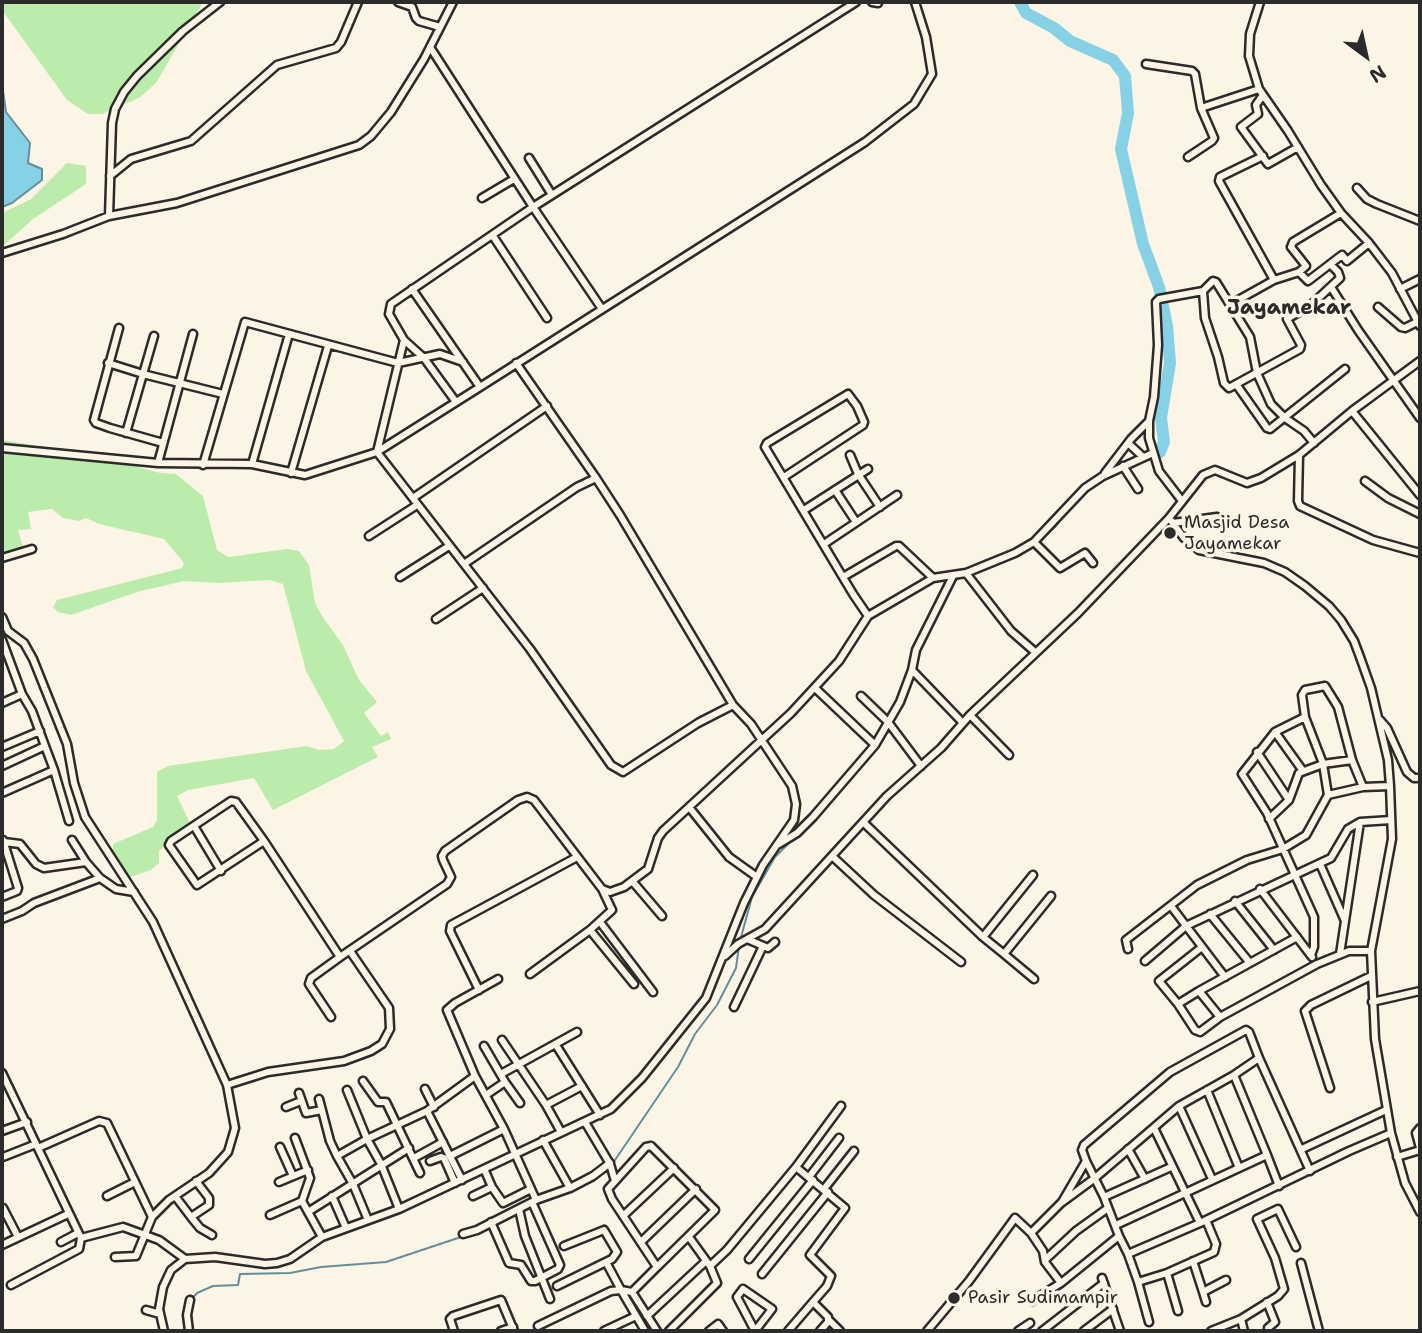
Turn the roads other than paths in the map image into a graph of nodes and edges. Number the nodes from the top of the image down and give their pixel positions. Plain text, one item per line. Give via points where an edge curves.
1 (220, 2) edge
2 (358, 2) edge
3 (398, 2) edge
4 (453, 2) edge
5 (856, 2) edge
6 (872, 2) edge
7 (915, 2) edge
8 (1259, 2) edge
9 (878, 3) edge
10 (440, 27) junction
11 (430, 47) junction
12 (1146, 64) dead end
13 (1261, 92) junction
14 (1201, 108) junction
15 (1298, 147) junction
16 (1263, 156) junction
17 (1188, 157) dead end
18 (529, 158) dead end
19 (110, 176) junction
20 (514, 178) junction
21 (1357, 188) dead end
22 (552, 195) junction
23 (482, 198) dead end
24 (533, 207) junction
25 (1341, 214) junction
26 (108, 216) junction
27 (1420, 221) edge
28 (493, 236) junction
29 (1369, 243) junction
30 (2, 253) edge
31 (1330, 264) junction
32 (1299, 272) junction
33 (1274, 279) junction
34 (1420, 279) edge
35 (1332, 287) junction
36 (412, 289) junction
37 (1400, 289) junction
38 (1203, 291) junction
39 (1231, 304) junction
40 (1378, 307) dead end
41 (602, 309) junction
42 (547, 318) dead end
43 (1419, 324) edge
44 (119, 328) dead end
45 (193, 334) dead end
46 (289, 334) junction
47 (154, 336) dead end
48 (404, 340) junction
49 (328, 346) junction
50 (424, 358) junction
51 (1420, 361) edge
52 (108, 363) junction
53 (398, 363) junction
54 (463, 363) junction
55 (516, 363) junction
56 (1345, 369) dead end
57 (1256, 373) junction
58 (143, 374) junction
59 (1394, 382) junction
60 (181, 384) junction
61 (1236, 384) junction
62 (480, 387) junction
63 (223, 394) junction
64 (456, 402) junction
65 (547, 406) junction
66 (1352, 411) junction
67 (1285, 418) junction
68 (1420, 418) edge
69 (1149, 421) junction
70 (126, 433) junction
71 (163, 443) junction
72 (1128, 443) junction
73 (1314, 443) junction
74 (2, 448) edge
75 (377, 452) junction
76 (1153, 453) junction
77 (850, 455) dead end
78 (1299, 455) junction
79 (1143, 457) junction
80 (158, 463) junction
81 (252, 464) junction
82 (203, 465) junction
83 (1123, 466) junction
84 (868, 468) dead end
85 (291, 473) junction
86 (858, 474) junction
87 (1103, 476) junction
88 (596, 478) junction
89 (784, 478) junction
90 (1365, 481) dead end
91 (1138, 489) dead end
92 (835, 490) junction
93 (897, 495) dead end
94 (1420, 495) edge
95 (415, 501) junction
96 (1182, 502) junction
97 (880, 507) junction
98 (804, 510) junction
99 (1420, 514) edge
100 (1217, 517) dead end
101 (1171, 521) junction
102 (856, 522) junction
103 (369, 536) dead end
104 (1034, 542) junction
105 (824, 544) junction
106 (449, 545) junction
107 (32, 548) dead end
108 (1420, 552) edge
109 (2, 558) edge
110 (1093, 562) dead end
111 (464, 564) junction
112 (966, 573) junction
113 (954, 576) junction
114 (843, 577) junction
115 (400, 578) dead end
116 (933, 578) junction
117 (483, 588) junction
118 (869, 615) junction
119 (2, 617) edge
120 (436, 619) dead end
121 (2, 640) edge
122 (1035, 652) junction
123 (912, 670) junction
124 (815, 688) junction
125 (22, 694) junction
126 (861, 696) dead end
127 (2, 703) edge
128 (733, 705) junction
129 (970, 715) junction
130 (1305, 717) junction
131 (1378, 719) junction
132 (888, 722) junction
133 (963, 723) junction
134 (40, 731) junction
135 (1275, 732) junction
136 (762, 741) junction
137 (875, 745) junction
138 (45, 746) junction
139 (2, 747) edge
140 (1257, 752) junction
141 (1009, 755) dead end
142 (1352, 760) junction
143 (1323, 764) junction
144 (2, 766) edge
145 (921, 766) junction
146 (54, 770) junction
147 (1303, 771) junction
148 (1420, 778) edge
149 (1390, 786) junction
150 (1363, 787) junction
151 (2, 793) edge
152 (1328, 794) junction
153 (1289, 800) junction
154 (689, 807) junction
155 (1269, 819) junction
156 (1391, 820) junction
157 (69, 821) dead end
158 (863, 821) junction
159 (1360, 822) junction
160 (194, 825) junction
161 (3, 840) edge
162 (72, 841) dead end
163 (264, 841) junction
164 (778, 845) junction
165 (1283, 849) junction
166 (832, 856) junction
167 (577, 857) junction
168 (86, 862) junction
169 (1320, 864) junction
170 (221, 871) junction
171 (1293, 875) junction
172 (1033, 876) dead end
173 (757, 877) junction
174 (100, 878) junction
175 (633, 882) junction
176 (602, 889) junction
177 (1260, 889) junction
178 (134, 892) junction
179 (1051, 896) dead end
180 (2, 897) edge
181 (1235, 901) junction
182 (1171, 906) junction
183 (1210, 914) junction
184 (662, 916) dead end
185 (2, 919) edge
186 (1345, 920) junction
187 (600, 922) junction
188 (1186, 926) junction
189 (590, 930) junction
190 (983, 937) junction
191 (1297, 937) junction
192 (742, 941) junction
193 (775, 942) dead end
194 (763, 946) junction
195 (1202, 947) junction
196 (1128, 949) dead end
197 (1274, 950) junction
198 (350, 951) junction
199 (1371, 951) junction
200 (1004, 954) junction
201 (1340, 954) junction
202 (1311, 955) junction
203 (340, 957) junction
204 (723, 957) junction
205 (1145, 961) dead end
206 (961, 962) dead end
207 (1250, 963) junction
208 (1317, 964) junction
209 (530, 974) dead end
210 (1224, 976) junction
211 (1371, 976) junction
212 (498, 979) dead end
213 (1034, 979) dead end
214 (634, 984) dead end
215 (479, 990) junction
216 (1199, 991) junction
217 (1420, 991) edge
218 (653, 992) dead end
219 (1373, 1002) junction
220 (1178, 1004) junction
221 (734, 1007) dead end
222 (331, 1017) dead end
223 (1220, 1017) junction
224 (577, 1032) dead end
225 (502, 1040) dead end
226 (556, 1045) junction
227 (484, 1046) dead end
228 (1259, 1058) junction
229 (517, 1065) junction
230 (2, 1073) edge
231 (501, 1074) junction
232 (1234, 1075) junction
233 (475, 1076) junction
234 (363, 1081) dead end
235 (505, 1082) junction
236 (227, 1085) junction
237 (582, 1086) junction
238 (1330, 1088) dead end
239 (425, 1089) dead end
240 (347, 1090) dead end
241 (1207, 1090) junction
242 (299, 1093) dead end
243 (486, 1095) junction
244 (319, 1099) dead end
245 (301, 1101) junction
246 (520, 1104) dead end
247 (546, 1105) junction
248 (841, 1106) dead end
249 (1179, 1106) junction
250 (286, 1107) dead end
251 (434, 1107) junction
252 (322, 1110) junction
253 (1386, 1110) junction
254 (427, 1111) junction
255 (600, 1115) junction
256 (27, 1122) junction
257 (585, 1122) junction
258 (400, 1125) junction
259 (1154, 1128) junction
260 (1420, 1128) edge
261 (504, 1129) junction
262 (2, 1131) edge
263 (561, 1132) junction
264 (1391, 1133) junction
265 (295, 1138) dead end
266 (839, 1138) dead end
267 (367, 1139) junction
268 (543, 1140) junction
269 (443, 1142) junction
270 (37, 1146) junction
271 (280, 1147) dead end
272 (409, 1148) junction
273 (1128, 1149) junction
274 (1301, 1149) junction
275 (1420, 1149) edge
276 (854, 1151) dead end
277 (515, 1155) junction
278 (1267, 1155) junction
279 (337, 1156) junction
280 (450, 1156) junction
281 (3, 1157) edge
282 (1397, 1157) junction
283 (414, 1158) junction
284 (430, 1161) dead end
285 (1086, 1161) junction
286 (381, 1164) junction
287 (288, 1165) junction
288 (611, 1165) junction
289 (796, 1167) junction
290 (1171, 1167) junction
291 (278, 1168) dead end
292 (674, 1168) junction
293 (1239, 1168) junction
294 (308, 1170) junction
295 (485, 1171) junction
296 (1310, 1171) junction
297 (421, 1173) dead end
298 (293, 1176) junction
299 (811, 1178) junction
300 (1095, 1178) junction
301 (1145, 1179) junction
302 (1212, 1179) junction
303 (196, 1181) junction
304 (615, 1181) junction
305 (135, 1182) junction
306 (279, 1182) dead end
307 (458, 1182) junction
308 (353, 1184) junction
309 (1279, 1186) junction
310 (492, 1187) junction
311 (570, 1188) junction
312 (531, 1189) junction
313 (696, 1189) junction
314 (826, 1191) junction
315 (1185, 1194) junction
316 (107, 1196) dead end
317 (175, 1196) junction
318 (332, 1196) junction
319 (473, 1196) dead end
320 (1104, 1197) junction
321 (302, 1201) junction
322 (534, 1201) junction
323 (1061, 1203) junction
324 (3, 1208) edge
325 (1108, 1208) junction
326 (399, 1209) junction
327 (519, 1209) junction
328 (1290, 1211) dead end
329 (308, 1212) junction
330 (1420, 1212) edge
331 (68, 1214) junction
332 (270, 1215) dead end
333 (623, 1216) junction
334 (152, 1217) junction
335 (191, 1217) junction
336 (1282, 1217) junction
337 (368, 1220) junction
338 (491, 1222) junction
339 (1203, 1222) junction
340 (1116, 1225) junction
341 (346, 1228) junction
342 (1028, 1231) junction
343 (143, 1234) junction
344 (463, 1234) dead end
345 (212, 1235) dead end
346 (79, 1236) junction
347 (1119, 1236) junction
348 (18, 1237) junction
349 (322, 1237) junction
350 (689, 1237) junction
351 (61, 1242) dead end
352 (640, 1242) junction
353 (2, 1244) edge
354 (564, 1246) dead end
355 (1296, 1247) dead end
356 (1128, 1254) junction
357 (115, 1257) dead end
358 (186, 1259) junction
359 (749, 1259) dead end
360 (1046, 1259) junction
361 (1193, 1261) junction
362 (607, 1262) junction
363 (708, 1264) junction
364 (1301, 1264) dead end
365 (657, 1267) junction
366 (1167, 1273) junction
367 (762, 1274) dead end
368 (543, 1277) junction
369 (1226, 1280) dead end
370 (1138, 1282) junction
371 (1061, 1283) junction
372 (11, 1285) dead end
373 (557, 1286) dead end
374 (621, 1290) junction
375 (632, 1292) junction
376 (1203, 1292) junction
377 (550, 1299) dead end
378 (190, 1300) dead end
379 (1032, 1301) dead end
380 (813, 1302) junction
381 (1206, 1302) dead end
382 (1267, 1302) junction
383 (1113, 1309) junction
384 (146, 1310) dead end
385 (1178, 1311) dead end
386 (160, 1314) junction
387 (636, 1316) junction
388 (647, 1316) junction
389 (828, 1319) junction
390 (1241, 1319) junction
391 (1149, 1322) dead end
392 (1030, 1323) dead end
393 (538, 1326) dead end
394 (721, 1328) edge
395 (514, 1329) edge
396 (164, 1331) edge
397 (188, 1331) edge
398 (454, 1331) edge
399 (501, 1331) edge
400 (604, 1331) edge
401 (645, 1331) edge
402 (657, 1331) edge
403 (669, 1331) edge
404 (709, 1331) edge
405 (755, 1331) edge
406 (788, 1331) edge
407 (820, 1331) edge
408 (840, 1331) edge
409 (927, 1331) edge
410 (1018, 1331) edge
411 (1042, 1331) edge
412 (1084, 1331) edge
413 (1120, 1331) edge
414 (1211, 1331) edge
415 (1244, 1331) edge
416 (1268, 1331) edge
417 (1319, 1331) edge

1 - 19 street via 183,31 124,92 112,123
2 - 19 street via 336,48 277,65 196,138 131,159
3 - 10 street via 412,7 419,21
4 - 10 street
5 - 22 street
6 - 9 street
7 - 41 street via 932,74 914,104 865,142
8 - 13 street via 1250,34 1250,56
10 - 11 street
11 - 20 street
11 - 26 street via 391,112 359,145 177,202
12 - 14 street via 1192,71
13 - 14 street
13 - 15 street
13 - 16 street via 1258,114 1241,127
14 - 17 street via 1214,138
15 - 16 street via 1268,164
15 - 25 street
16 - 33 street via 1219,181
18 - 22 street
19 - 26 street
20 - 23 street
20 - 24 street
21 - 27 street via 1367,199
22 - 24 street
24 - 28 street
24 - 41 street
25 - 29 street
25 - 32 street via 1293,242 1291,247 1306,265
26 - 30 street
28 - 36 street
28 - 42 street
29 - 31 street via 1347,261 1342,255
29 - 37 street
31 - 32 street via 1308,281
31 - 35 street via 1340,275
32 - 33 street
33 - 39 street
34 - 37 street
35 - 57 street via 1287,319 1300,349
35 - 59 street
36 - 48 street via 393,301 389,310
36 - 54 street
37 - 43 street
38 - 39 street via 1214,281
38 - 61 street via 1205,318 1224,383 1229,388
38 - 69 street via 1156,302 1158,345
39 - 57 street via 1250,337
40 - 43 street via 1401,327
41 - 55 street
44 - 52 street
45 - 60 street
46 - 49 street
46 - 63 street via 243,323
46 - 81 street
47 - 58 street
48 - 50 street
48 - 53 street
49 - 53 street
49 - 85 street
50 - 53 street
50 - 54 street via 444,354
50 - 64 street
51 - 59 street
52 - 58 street
52 - 70 street via 94,420
53 - 75 street
54 - 62 street
55 - 62 street
55 - 65 street
56 - 67 street
57 - 61 street
57 - 67 street via 1271,404
58 - 60 street
58 - 70 street
59 - 66 street
59 - 68 street
60 - 63 street
60 - 71 street
61 - 67 street via 1267,428
62 - 64 street
63 - 82 street
64 - 75 street
65 - 88 street
65 - 95 street
66 - 73 street
66 - 94 street
67 - 73 street
69 - 72 street
69 - 76 street
70 - 71 street
71 - 80 street
72 - 79 street
72 - 87 street
73 - 78 street
74 - 80 street
75 - 85 street via 309,475
75 - 95 street
76 - 79 street
76 - 96 street via 1159,471
77 - 86 street
78 - 96 street via 1247,483 1223,471 1209,471
78 - 108 street via 1300,506 1373,540
79 - 83 street
80 - 82 street
81 - 82 street
81 - 85 street
83 - 87 street
83 - 91 street
84 - 86 street
86 - 92 street
86 - 97 street
87 - 104 street via 1070,501
88 - 111 street
88 - 128 street
89 - 89 street via 767,453 767,443 848,394 863,425
89 - 98 street
90 - 99 street
92 - 98 street
92 - 102 street
93 - 97 street
95 - 103 street
95 - 106 street
96 - 101 street
97 - 102 street
98 - 105 street
100 - 101 street
101 - 122 street
101 - 131 street via 1199,550 1264,563 1285,572 1329,606 1354,641
102 - 105 street
104 - 110 street via 1060,568 1085,553
104 - 112 street
105 - 114 street
106 - 111 street
106 - 115 street
107 - 109 street
111 - 117 street
112 - 113 street
112 - 122 street via 1012,631
113 - 116 street
113 - 123 street via 916,650
114 - 116 street via 899,546
114 - 118 street
116 - 118 street
117 - 120 street
117 - 128 street via 615,769 623,772
118 - 124 street
119 - 178 street via 33,659 67,744 85,817
121 - 125 street
122 - 129 street
123 - 132 street
123 - 133 street
124 - 136 street
124 - 137 street
125 - 127 street
125 - 134 street
126 - 132 street
128 - 136 street
129 - 133 street
129 - 141 street
130 - 135 street
130 - 142 street via 1303,692 1325,686 1338,707
130 - 143 street
131 - 148 street via 1387,728 1407,772
131 - 149 street
132 - 137 street
132 - 145 street
133 - 145 street
134 - 138 street
134 - 139 street
135 - 140 street
135 - 147 street
136 - 154 street
136 - 164 street via 792,786 796,804 794,820
137 - 164 street via 813,817
138 - 144 street
138 - 146 street
140 - 153 street
140 - 155 street via 1241,774
142 - 143 street
142 - 150 street
143 - 147 street
143 - 152 street
145 - 158 street
146 - 151 street
146 - 157 street
147 - 153 street
149 - 150 street
149 - 156 street
150 - 152 street
152 - 165 street via 1305,836
153 - 155 street
154 - 173 street via 729,857
154 - 175 street via 663,831 650,865
155 - 165 street
156 - 159 street
156 - 199 street via 1390,859
158 - 166 street
158 - 190 street
159 - 169 street via 1344,832 1333,856
159 - 186 street
160 - 163 street via 234,800
160 - 170 street
160 - 170 street via 169,845 197,885
161 - 168 street via 20,844 44,868
161 - 180 street via 18,888
162 - 168 street
163 - 170 street
163 - 203 street
164 - 173 street
165 - 171 street
165 - 182 street via 1247,860 1197,885
166 - 192 street via 765,929
166 - 206 street
167 - 176 street
167 - 198 street via 534,800 518,800 445,851 443,860 452,877 447,884
167 - 215 street via 451,925
168 - 174 street
169 - 171 street
169 - 186 street
171 - 177 street
171 - 202 street via 1314,917
172 - 190 street
173 - 204 street
174 - 178 street via 116,889
174 - 185 street
175 - 176 street via 616,891
175 - 184 street
176 - 187 street via 612,910
177 - 181 street
177 - 191 street
178 - 236 street via 153,922
179 - 200 street
181 - 183 street
181 - 197 street
182 - 188 street
182 - 196 street via 1126,940
183 - 188 street
183 - 207 street
186 - 201 street
187 - 189 street
187 - 218 street
188 - 195 street
188 - 205 street
189 - 209 street
189 - 214 street
190 - 200 street
191 - 197 street
191 - 202 street
192 - 194 street
192 - 204 street
193 - 194 street
194 - 221 street
195 - 210 street
195 - 220 street via 1159,981
197 - 207 street
198 - 203 street
198 - 236 street via 389,1008 390,1029 382,1044 344,1060 268,1072
199 - 201 street
199 - 211 street
200 - 213 street
201 - 208 street
202 - 208 street
203 - 222 street via 309,984
204 - 255 street via 706,998 642,1078
207 - 210 street
208 - 223 street
210 - 216 street
211 - 219 street
211 - 238 street via 1305,1011
212 - 215 street
215 - 233 street via 447,1010
216 - 220 street
216 - 223 street
217 - 219 street
219 - 253 street
220 - 223 street via 1198,1031
224 - 226 street
225 - 229 street
226 - 229 street
226 - 237 street
227 - 231 street
228 - 232 street
228 - 274 street
228 - 285 street via 1246,1030 1170,1072 1084,1145
229 - 231 street
229 - 247 street
230 - 256 street
231 - 235 street
232 - 241 street
232 - 278 street
233 - 243 street
233 - 251 street
234 - 258 street via 378,1102 386,1102
235 - 243 street
235 - 246 street
236 - 303 street via 235,1128 232,1142 209,1173
237 - 247 street
237 - 255 street
239 - 251 street
240 - 267 street
241 - 249 street
241 - 293 street
242 - 245 street
243 - 261 street
244 - 252 street
245 - 250 street
245 - 252 street via 306,1113
247 - 263 street
248 - 289 street
249 - 259 street
249 - 302 street
251 - 254 street
252 - 279 street
253 - 264 street
253 - 274 street
254 - 258 street
254 - 269 street
255 - 257 street
256 - 262 street
256 - 270 street
257 - 263 street
257 - 288 street
258 - 267 street
258 - 272 street
259 - 273 street
259 - 290 street
260 - 275 street via 1416,1133
261 - 277 street
261 - 280 street
263 - 268 street
264 - 282 street
264 - 296 street
265 - 294 street
266 - 299 street
267 - 279 street
267 - 286 street
268 - 277 street
268 - 311 street
269 - 280 street
269 - 283 street
270 - 281 street
270 - 305 street via 104,1121
270 - 331 street
271 - 287 street
272 - 283 street
272 - 286 street
273 - 300 street
273 - 301 street
274 - 296 street
275 - 282 street
276 - 314 street
277 - 295 street
277 - 312 street
278 - 293 street
278 - 309 street
279 - 308 street
280 - 307 street
282 - 330 street
283 - 297 street
284 - 307 street via 444,1158
285 - 300 street
285 - 323 street
286 - 308 street
286 - 326 street
287 - 291 street
287 - 298 street
288 - 304 street
288 - 311 street
289 - 299 street
289 - 363 street via 727,1250
290 - 301 street
290 - 315 street
292 - 304 street via 651,1146 646,1147
292 - 313 street
292 - 333 street
293 - 302 street
294 - 298 street
294 - 321 street via 309,1184
295 - 307 street
295 - 310 street
296 - 309 street
298 - 306 street
299 - 314 street
299 - 359 street
300 - 320 street
300 - 323 street
301 - 320 street
302 - 315 street
303 - 317 street
303 - 335 street via 210,1202
304 - 333 street via 609,1192
305 - 316 street
305 - 334 street
307 - 326 street
308 - 318 street
308 - 337 street
309 - 339 street
310 - 312 street via 503,1203
310 - 319 street
311 - 322 street
312 - 322 street
313 - 350 street via 715,1210
313 - 352 street
314 - 367 street
314 - 380 street via 845,1208 810,1255 831,1276
315 - 339 street
315 - 340 street
317 - 334 street
317 - 335 street
318 - 329 street
318 - 341 street
320 - 325 street
321 - 329 street
321 - 332 street
322 - 327 street
322 - 368 street via 560,1265
323 - 342 street
324 - 348 street
325 - 340 street
325 - 360 street
326 - 337 street
327 - 338 street
327 - 368 street
328 - 336 street
329 - 349 street
331 - 346 street
331 - 348 street
333 - 352 street
334 - 343 street
335 - 345 street
336 - 355 street
336 - 382 street via 1277,1209 1257,1219 1285,1284 1281,1293
337 - 341 street
338 - 344 street
338 - 368 street via 509,1264 521,1265 531,1281
339 - 356 street
339 - 361 street via 1216,1244 1214,1250
340 - 347 street
341 - 349 street
342 - 360 street
342 - 409 street via 1018,1220 1012,1221
343 - 346 street via 123,1227
343 - 357 street via 136,1256
343 - 358 street
346 - 351 street
346 - 372 street via 79,1249
347 - 356 street
347 - 371 street
348 - 353 street
349 - 358 street via 278,1263
350 - 363 street
350 - 365 street
352 - 365 street
354 - 362 street via 604,1230 617,1252
356 - 370 street
358 - 386 street via 166,1278
360 - 371 street
361 - 366 street
361 - 376 street
362 - 373 street
362 - 374 street
363 - 388 street
363 - 403 street via 717,1283
364 - 417 street
365 - 375 street
366 - 370 street
366 - 385 street
368 - 377 street
369 - 376 street
370 - 391 street
371 - 379 street
374 - 375 street
374 - 387 street
374 - 393 street
375 - 388 street
376 - 381 street
378 - 397 street
380 - 389 street
380 - 406 street
382 - 390 street
382 - 416 street via 1275,1322
383 - 411 street via 1103,1281
383 - 412 street
383 - 413 street
384 - 386 street
386 - 396 street
387 - 400 street
387 - 401 street
388 - 402 street
389 - 407 street
389 - 408 street
390 - 414 street
390 - 415 street
392 - 410 street
394 - 404 street via 715,1325
395 - 398 street via 501,1300 453,1315
395 - 399 street
405 - 405 street via 772,1309 743,1289 737,1297

